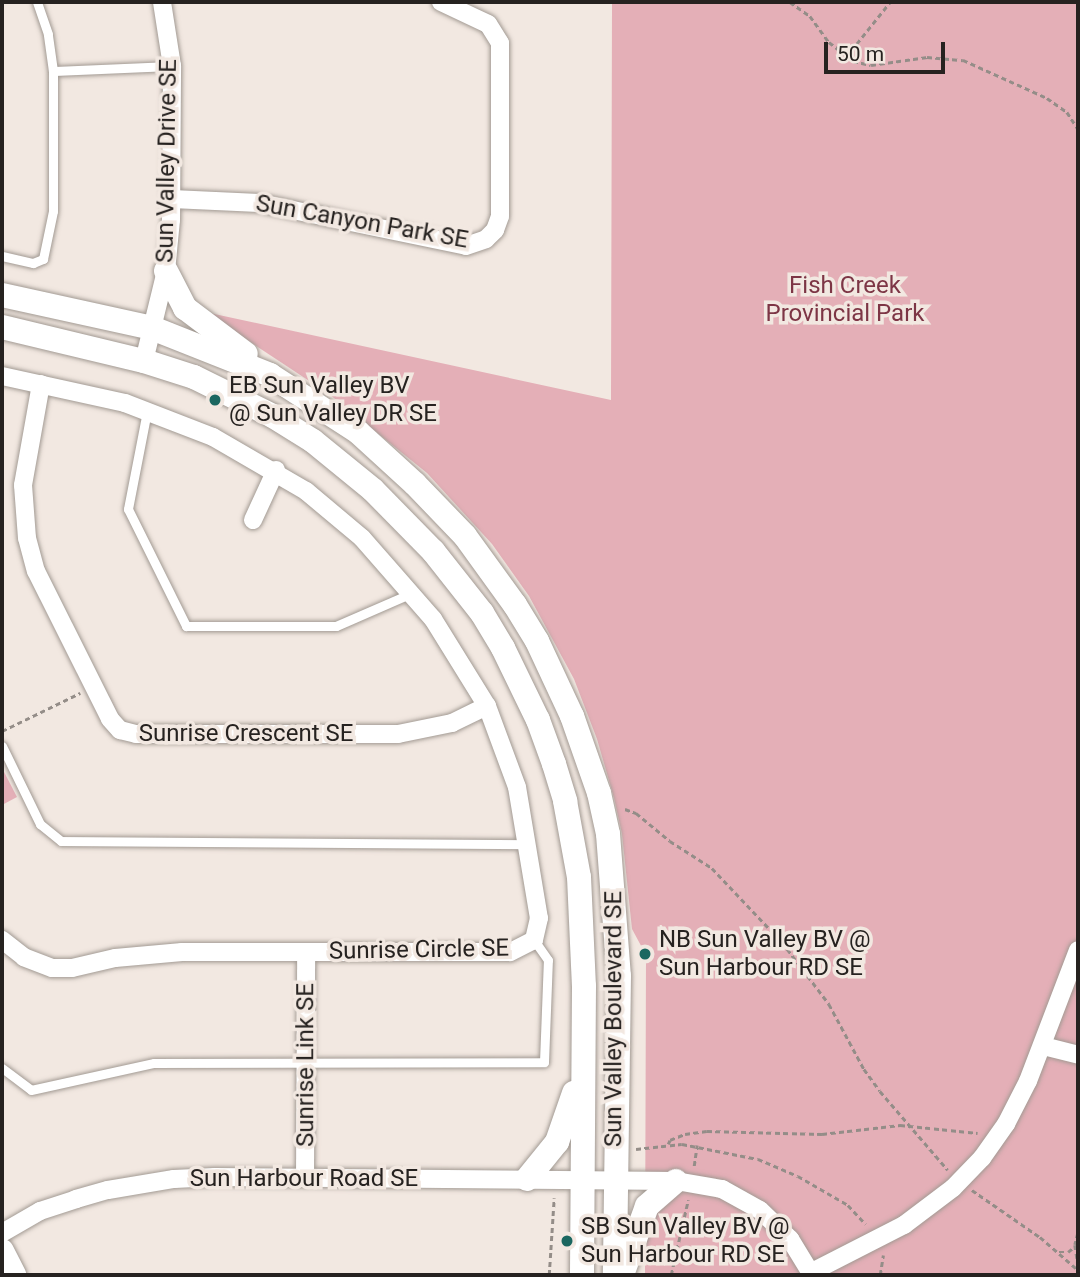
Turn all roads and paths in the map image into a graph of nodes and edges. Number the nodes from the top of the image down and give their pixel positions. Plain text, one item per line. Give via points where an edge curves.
1 (37, 2) edge
2 (162, 2) edge
3 (441, 2) edge
4 (790, 2) edge
5 (890, 2) edge
6 (846, 57) junction
7 (172, 66) junction
8 (53, 71) junction
9 (1078, 129) edge
10 (172, 199) junction
11 (2, 256) edge
12 (166, 271) junction
13 (2, 295) edge
14 (2, 327) edge
15 (152, 328) junction
16 (144, 361) junction
17 (270, 375) junction
18 (2, 376) edge
19 (41, 384) junction
20 (147, 411) junction
21 (276, 470) junction
22 (253, 520) dead end
23 (412, 593) junction
24 (94, 686) junction
25 (487, 706) junction
26 (2, 732) edge
27 (2, 746) edge
28 (625, 808) dead end
29 (529, 844) junction
30 (2, 940) edge
31 (534, 940) junction
32 (1078, 950) edge
33 (306, 952) junction
34 (1042, 1046) junction
35 (1078, 1055) edge
36 (583, 1058) junction
37 (307, 1061) junction
38 (2, 1068) edge
39 (909, 1127) junction
40 (998, 1136) junction
41 (668, 1143) junction
42 (697, 1145) junction
43 (636, 1149) dead end
44 (953, 1175) dead end
45 (305, 1178) junction
46 (527, 1179) junction
47 (582, 1179) junction
48 (615, 1179) junction
49 (684, 1181) junction
50 (966, 1186) dead end
51 (554, 1198) dead end
52 (869, 1228) dead end
53 (2, 1233) edge
54 (1078, 1233) edge
55 (1075, 1245) junction
56 (880, 1250) dead end
57 (2, 1251) edge
58 (1059, 1252) junction
59 (1078, 1263) edge
60 (1078, 1270) edge
61 (811, 1274) edge
62 (14, 1275) edge
63 (549, 1275) edge
64 (582, 1275) edge
65 (615, 1275) edge
66 (622, 1275) edge
67 (671, 1275) edge
68 (880, 1275) edge

1 - 8 lane
2 - 7 street, Sun Valley Drive SE
3 - 10 street, Sun Canyon Park SE via 488,24 500,43 500,216 486,239 466,246 259,204
4 - 6 path via 810,16
5 - 6 path
6 - 9 path via 871,65 927,57 964,60 1047,97 1067,112
7 - 8 lane
7 - 10 street, Sun Valley Drive SE
8 - 11 lane via 53,211 47,248 39,262
10 - 12 street, Sun Valley Drive SE
12 - 15 street, Sun Valley Drive SE
12 - 17 main road via 190,313
13 - 15 main road, Sun Valley Boulevard SE
14 - 16 main road, Sun Valley Boulevard SE
15 - 16 street, Sun Valley Drive SE
15 - 17 main road, Sun Valley Boulevard SE
16 - 36 main road, Sun Valley Boulevard SE via 227,392 313,441 401,517 482,613 538,720 565,800 582,907
17 - 48 main road, Sun Valley Boulevard SE via 358,432 442,510 515,605 572,716 599,793 616,906
18 - 19 street, Sunrise Circle SE
19 - 20 street, Sunrise Circle SE
19 - 24 street, Sunrise Crescent SE via 23,485 26,538 36,572
20 - 21 street, Sunrise Circle SE via 213,436
20 - 23 lane via 128,509 186,626 336,626
21 - 22 street
21 - 23 street, Sunrise Circle SE via 344,522
23 - 25 street, Sunrise Circle SE via 453,647
24 - 25 street, Sunrise Crescent SE via 115,724 136,734 398,734 452,723
24 - 26 path
25 - 29 street, Sunrise Circle SE via 508,760
27 - 29 lane via 40,824 61,841
28 - 39 path via 712,868 773,933 817,987 864,1069
29 - 31 street, Sunrise Circle SE via 539,918
30 - 33 street, Sunrise Circle SE via 24,957 52,968 181,952
31 - 33 street, Sunrise Circle SE via 510,952
31 - 37 lane via 548,960 544,1062
32 - 34 street
33 - 37 street, Sunrise Link SE
34 - 35 street
34 - 40 street
36 - 46 main road via 568,1120 557,1142
36 - 47 main road, Sun Valley Boulevard SE
37 - 38 lane via 154,1063 31,1090
37 - 45 street, Sunrise Link SE
39 - 40 path
39 - 41 path via 888,1125 822,1134 696,1131
39 - 44 path
40 - 61 street via 969,1172 921,1214
41 - 42 path
41 - 43 path
42 - 49 path
42 - 52 path via 753,1157 791,1172 851,1207
45 - 46 street, Sun Harbour Road SE
45 - 53 street, Sun Harbour Road SE via 215,1177 138,1185 40,1211
46 - 47 street, Sun Harbour Road SE
47 - 48 street, Sun Harbour Road SE
47 - 64 main road, Sun Valley Boulevard SE
48 - 49 street, Sun Harbour Road SE
48 - 65 main road, Sun Valley Boulevard SE
49 - 61 street, Sun Harbour Road SE via 727,1191 765,1213 790,1239
49 - 66 main road via 644,1212
49 - 67 path
50 - 58 path
51 - 63 path
54 - 55 path
55 - 58 path via 1068,1252
55 - 59 path
56 - 68 path via 884,1260
57 - 62 main road
58 - 60 path

